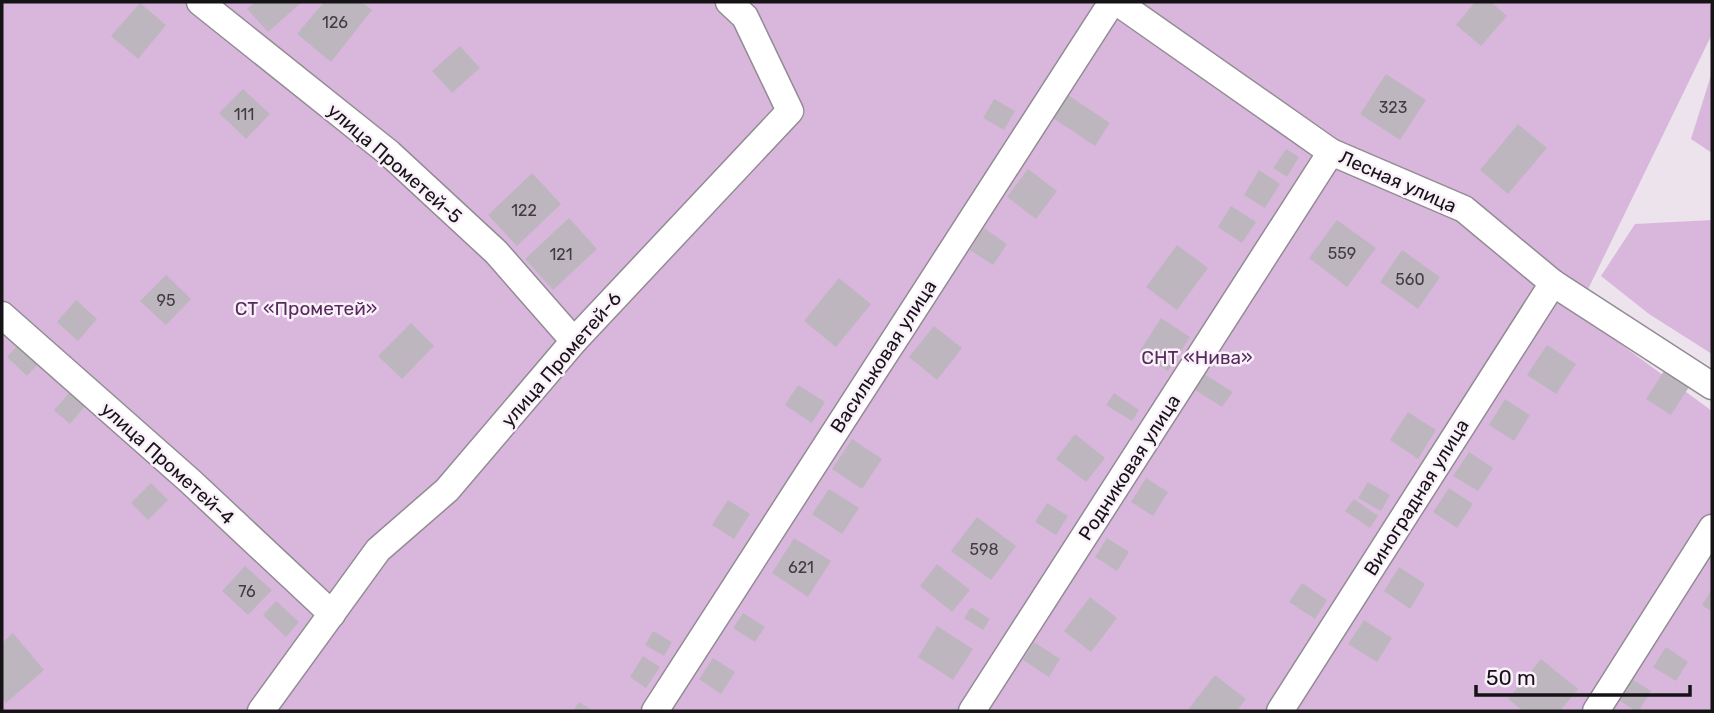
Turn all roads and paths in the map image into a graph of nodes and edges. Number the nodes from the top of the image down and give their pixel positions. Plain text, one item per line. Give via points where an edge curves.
1 (200, 2) edge
2 (729, 2) edge
3 (1112, 2) edge
4 (1117, 2) edge
5 (1331, 152) junction
6 (1553, 283) junction
7 (2, 315) edge
8 (574, 341) junction
9 (1712, 386) edge
10 (1712, 528) edge
11 (332, 614) junction
12 (261, 711) edge
13 (655, 711) edge
14 (972, 711) edge
15 (1280, 711) edge
16 (1596, 711) edge

1 - 8 street, улица Прометей-5 via 389,153 496,252
2 - 8 street, улица Прометей-6 via 745,17 790,111
3 - 13 street, Васильковая улица
4 - 5 street, Лесная улица
5 - 6 street, Лесная улица via 1464,209
5 - 14 street, Родниковая улица
6 - 9 street, Лесная улица
6 - 15 street, Виноградная улица
7 - 11 street, улица Прометей-4
8 - 11 street, улица Прометей-6 via 447,490 378,550
10 - 16 street
11 - 12 street, улица Прометей-6

